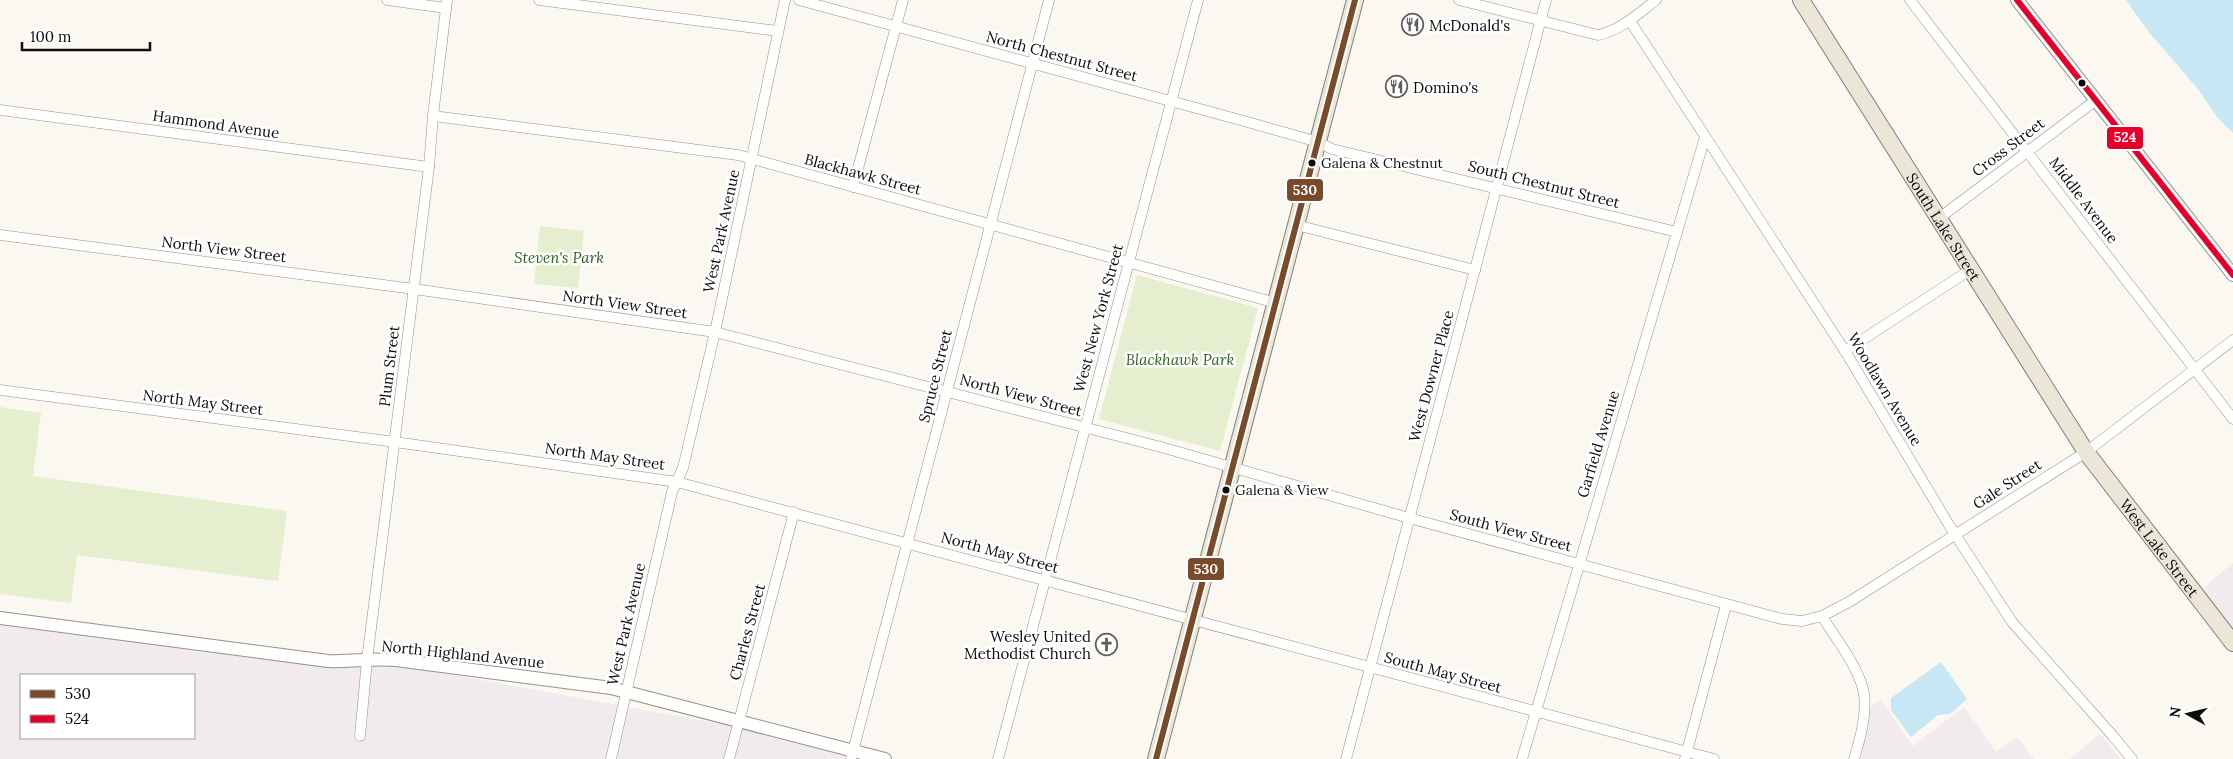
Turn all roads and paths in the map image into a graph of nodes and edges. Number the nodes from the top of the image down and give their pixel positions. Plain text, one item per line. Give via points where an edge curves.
1 (387, 0) edge
2 (539, 0) edge
3 (785, 0) edge
4 (799, 0) edge
5 (903, 0) edge
6 (1049, 0) edge
7 (1198, 0) edge
8 (1356, 0) edge
9 (1459, 0) edge
10 (1546, 0) edge
11 (1656, 0) edge
12 (1801, 0) edge
13 (1910, 0) edge
14 (2017, 0) edge
15 (446, 4) edge
16 (1540, 21) junction
17 (1630, 21) junction
18 (896, 26) junction
19 (778, 31) junction
20 (1032, 62) junction
21 (2096, 100) junction
22 (1170, 101) junction
23 (0, 110) edge
24 (433, 116) junction
25 (1705, 137) junction
26 (1318, 142) junction
27 (2028, 152) junction
28 (751, 159) junction
29 (429, 167) junction
30 (853, 187) junction
31 (1496, 188) junction
32 (1938, 219) junction
33 (990, 224) junction
34 (1296, 225) junction
35 (1677, 232) junction
36 (0, 236) edge
37 (1128, 261) junction
38 (1474, 270) junction
39 (1970, 270) junction
40 (2233, 275) edge
41 (414, 289) junction
42 (1276, 303) junction
43 (715, 332) junction
44 (2233, 340) edge
45 (1845, 351) junction
46 (2194, 371) junction
47 (0, 390) edge
48 (946, 391) junction
49 (2233, 419) edge
50 (1084, 428) junction
51 (395, 442) junction
52 (2086, 452) junction
53 (1234, 467) junction
54 (677, 482) junction
55 (794, 512) junction
56 (1409, 518) junction
57 (1956, 536) junction
58 (908, 542) junction
59 (1578, 564) junction
60 (1045, 579) junction
61 (1726, 605) junction
62 (1822, 616) junction
63 (0, 618) edge
64 (1192, 618) junction
65 (1782, 619) joint
66 (2233, 643) edge
67 (367, 660) junction
68 (1370, 668) junction
69 (625, 691) junction
70 (1536, 712) junction
71 (739, 721) junction
72 (360, 736) dead end
73 (852, 755) edge
74 (1685, 756) edge
75 (611, 759) edge
76 (730, 759) edge
77 (885, 759) edge
78 (998, 759) edge
79 (1156, 759) edge
80 (1346, 759) edge
81 (1522, 759) edge
82 (1714, 759) edge
83 (1854, 759) edge
84 (2132, 759) edge

1 - 15 street
2 - 19 street
3 - 19 street, West Park Avenue
4 - 18 street, North Chestnut Street
5 - 18 street
6 - 20 street, Spruce Street
7 - 22 street, West New York Street
8 - 26 main road
9 - 16 street
10 - 16 street, West Downer Place
11 - 17 street
12 - 32 main road, South Lake Street
13 - 27 street, Middle Avenue
14 - 21 street
15 - 24 street, Plum Street
16 - 17 street via 1598,35 1609,33
16 - 31 street, West Downer Place
17 - 25 street, Woodlawn Avenue
18 - 20 street, North Chestnut Street
18 - 30 street
19 - 28 street, West Park Avenue
20 - 22 street, North Chestnut Street
20 - 33 street, Spruce Street
21 - 27 street, Cross Street
21 - 40 street
22 - 26 street, North Chestnut Street
22 - 37 street, West New York Street
23 - 29 street, Hammond Avenue
24 - 28 street, Blackhawk Street
24 - 29 street, Plum Street
25 - 35 street, Garfield Avenue
25 - 45 street, Woodlawn Avenue
26 - 31 street, South Chestnut Street via 1332,149
26 - 34 main road
27 - 32 street, Cross Street
27 - 46 street, Middle Avenue
28 - 30 street, Blackhawk Street
28 - 43 street, West Park Avenue
29 - 41 street, Plum Street
30 - 33 street, Blackhawk Street
31 - 35 street, South Chestnut Street
31 - 38 street, West Downer Place
32 - 39 main road, South Lake Street
33 - 37 street, Blackhawk Street
33 - 48 street, Spruce Street
34 - 38 street
34 - 42 main road
35 - 59 street, Garfield Avenue
36 - 41 street, North View Street
37 - 42 street, Blackhawk Street
37 - 50 street, West New York Street
38 - 56 street, West Downer Place
39 - 45 street
39 - 52 main road, South Lake Street
41 - 43 street, North View Street
41 - 51 street, Plum Street
42 - 53 main road
43 - 48 street, North View Street
43 - 54 street, West Park Avenue
44 - 46 street, Gale Street
45 - 57 street, Woodlawn Avenue
46 - 49 street, Middle Avenue
46 - 52 street, Gale Street
47 - 51 street, North May Street
48 - 50 street, North View Street
48 - 58 street, Spruce Street
50 - 53 street, North View Street
50 - 60 street, West New York Street
51 - 54 street, North May Street
51 - 67 street, Plum Street
52 - 57 street, Gale Street
52 - 66 main road, West Lake Street
53 - 56 street, South View Street
53 - 64 main road
54 - 55 street, North May Street
54 - 69 street, West Park Avenue
55 - 58 street, North May Street
55 - 71 street, Charles Street
56 - 59 street, South View Street
56 - 68 street, West Downer Place
57 - 62 street, Gale Street
57 - 84 street, Woodlawn Avenue via 2012,622
58 - 60 street, North May Street
58 - 73 street, Spruce Street
59 - 61 street, South View Street
59 - 70 street, Garfield Avenue
60 - 64 street, North May Street
60 - 78 street, West New York Street
61 - 65 street, South View Street
61 - 74 street
62 - 65 street, Gale Street via 1802,621
62 - 83 street via 1856,672 1864,694 1864,714
63 - 67 street, North Highland Avenue via 328,661
64 - 68 street, South May Street
64 - 79 main road
67 - 69 street, North Highland Avenue via 396,660
67 - 72 street, Plum Street
68 - 70 street, South May Street
68 - 80 street, West Downer Place
69 - 71 street, North Highland Avenue
69 - 75 street, West Park Avenue
70 - 74 street, South May Street
70 - 81 street, Garfield Avenue
71 - 73 street, North Highland Avenue
71 - 76 street, Charles Street
73 - 77 street, North Highland Avenue
74 - 82 street, South May Street

